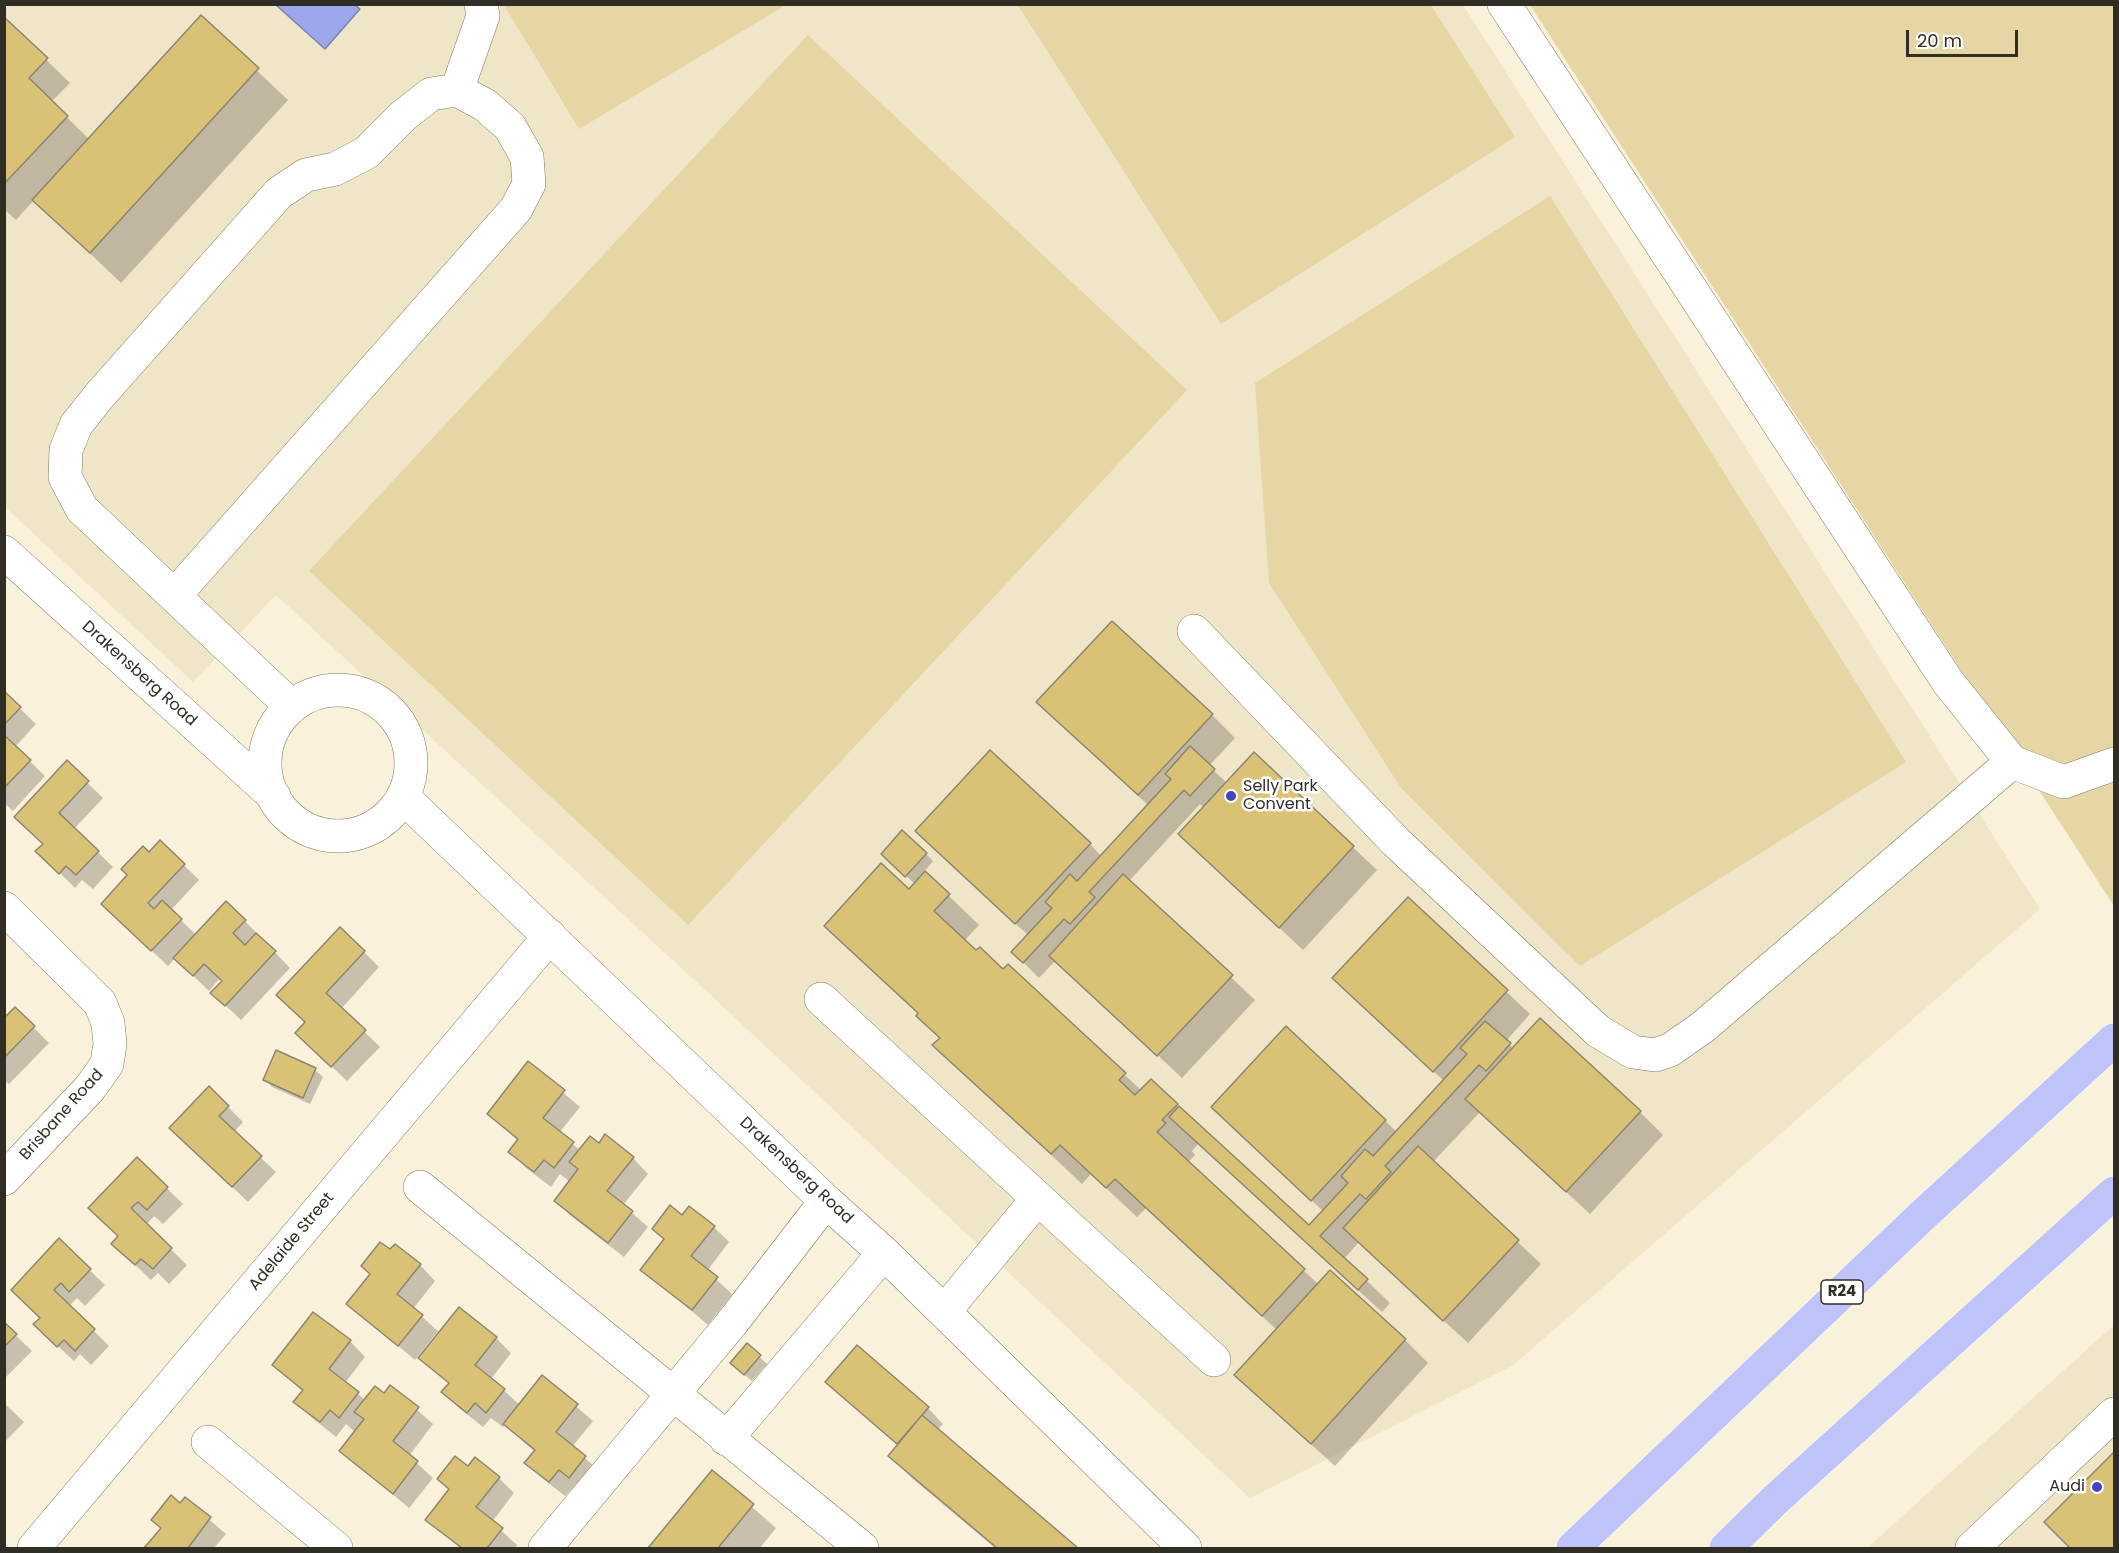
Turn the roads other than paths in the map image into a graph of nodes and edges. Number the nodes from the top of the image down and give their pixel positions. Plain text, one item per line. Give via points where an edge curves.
1 (481, 4) edge
2 (1504, 4) edge
3 (456, 90) junction
4 (4, 552) edge
5 (175, 595) junction
6 (1194, 631) dead end
7 (291, 706) junction
8 (2012, 762) junction
9 (2115, 764) edge
10 (274, 796) junction
11 (403, 797) junction
12 (4, 908) edge
13 (550, 936) junction
14 (820, 999) dead end
15 (2115, 1040) edge
16 (4, 1179) edge
17 (420, 1187) dead end
18 (2115, 1193) edge
19 (1038, 1198) junction
20 (826, 1201) junction
21 (884, 1253) junction
22 (944, 1312) junction
23 (1214, 1360) dead end
24 (672, 1395) junction
25 (2115, 1414) edge
26 (726, 1439) junction
27 (208, 1442) dead end
28 (34, 1548) edge
29 (336, 1548) edge
30 (545, 1548) edge
31 (862, 1548) edge
32 (1185, 1548) edge
33 (1573, 1548) edge
34 (1725, 1548) edge
35 (1972, 1548) edge

1 - 3 street via 483,16
2 - 8 street via 1948,682
3 - 5 street via 485,105 510,128 527,157 529,184 516,209
3 - 5 street via 431,94 366,153 335,169 306,175 279,193 76,425 64,464 72,493 82,509
4 - 10 street, Drakensberg Road
5 - 7 street
6 - 8 street via 1396,842 1598,1031 1633,1052 1655,1055 1670,1050 1703,1027
7 - 10 street via 275,726 266,749 266,775
7 - 11 street via 310,695 332,690 354,691 375,699 392,713 405,732 411,776
8 - 9 street via 2064,782
10 - 11 street via 287,814 305,828 327,835 349,835 371,828 389,816
11 - 13 street, Drakensberg Road
12 - 16 street, Brisbane Road via 100,1003 108,1023 110,1044 107,1064 90,1088
13 - 20 street, Drakensberg Road
13 - 28 street, Adelaide Street
14 - 19 street
15 - 33 main road, R24 via 1966,1174
17 - 24 street
18 - 34 main road
19 - 22 street
19 - 23 street
20 - 21 street, Drakensberg Road
20 - 24 street
21 - 22 street, Drakensberg Road
21 - 26 street
22 - 32 street, Drakensberg Road
24 - 26 street
24 - 30 street
25 - 35 street
26 - 31 street
27 - 29 street

